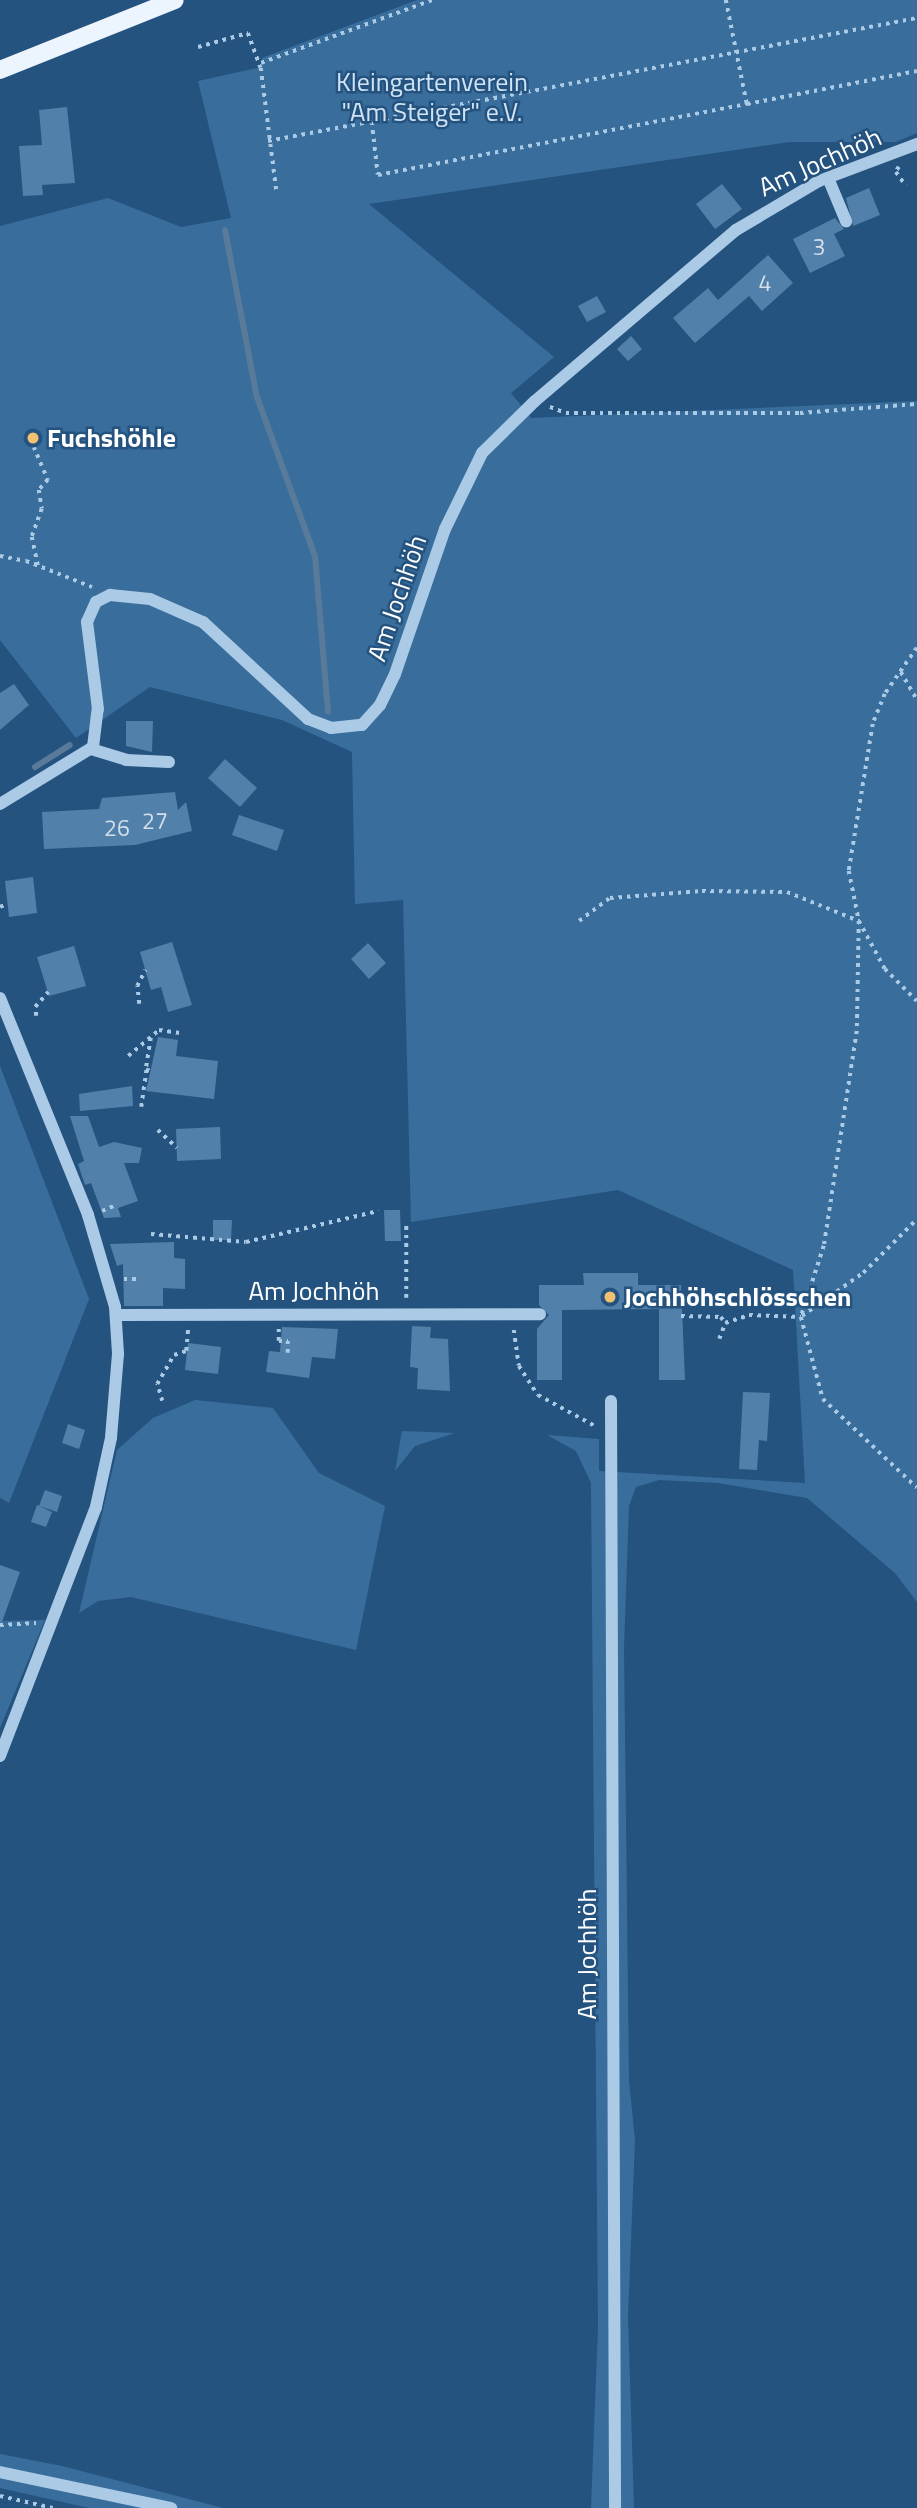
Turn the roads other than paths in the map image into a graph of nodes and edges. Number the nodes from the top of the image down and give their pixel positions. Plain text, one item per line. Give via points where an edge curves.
1 (175, 0) edge
2 (0, 70) edge
3 (917, 144) edge
4 (828, 178) junction
5 (846, 221) dead end
6 (90, 749) junction
7 (169, 762) dead end
8 (0, 804) edge
9 (0, 998) edge
10 (540, 1314) dead end
11 (116, 1315) junction
12 (611, 1401) dead end
13 (0, 1756) edge
14 (0, 2472) edge
15 (171, 2508) edge
16 (615, 2508) edge

1 - 2 main road
3 - 4 street, Am Jochhöh
4 - 5 street
4 - 6 street, Am Jochhöh via 736,230 535,401 482,453 444,528 395,674 380,705 362,725 331,728 308,719 202,622 150,599 110,595 96,602 88,622 98,709 98,734
6 - 7 street via 97,755
6 - 8 street
9 - 11 street via 88,1215
10 - 11 street, Am Jochhöh
11 - 13 street via 107,1458 84,1546
12 - 16 street, Am Jochhöh
14 - 15 street

